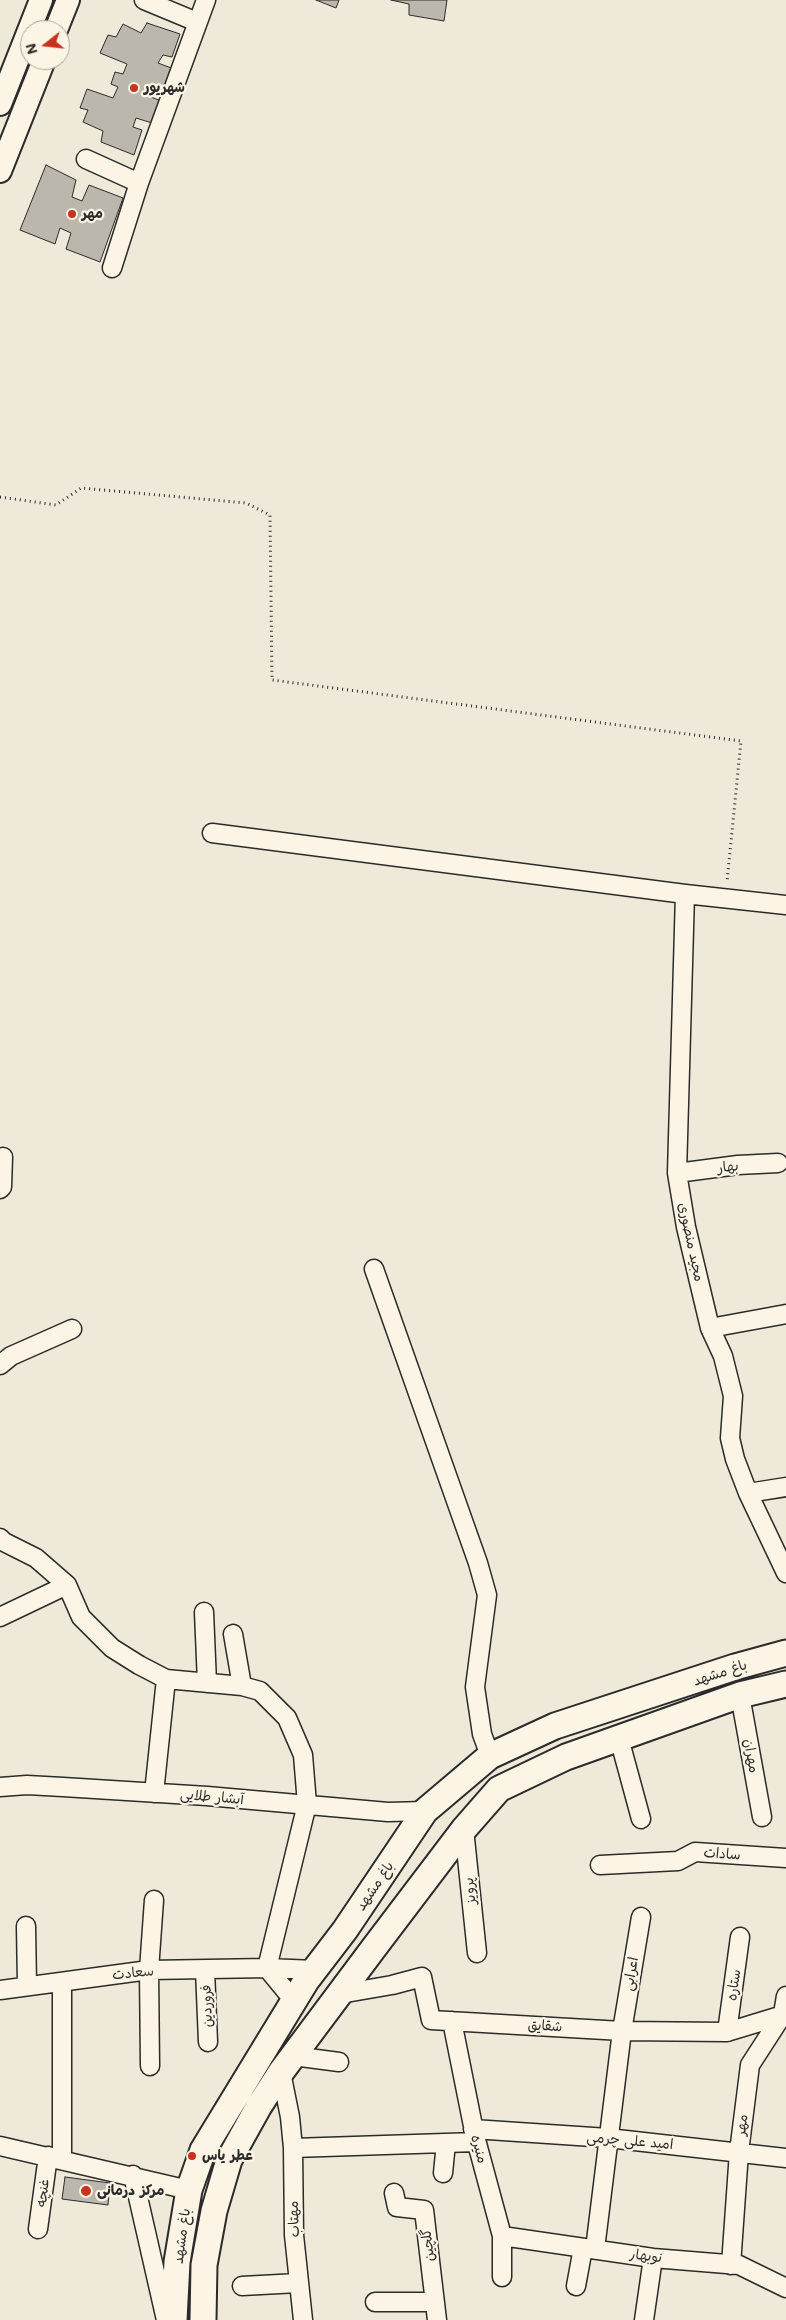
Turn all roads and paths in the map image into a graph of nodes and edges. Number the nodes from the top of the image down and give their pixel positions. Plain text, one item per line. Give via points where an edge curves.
1 (41, 0) edge
2 (68, 0) edge
3 (144, 0) edge
4 (206, 0) edge
5 (60, 20) edge
6 (197, 22) junction
7 (40, 70) edge
8 (0, 104) edge
9 (86, 159) dead end
10 (0, 171) edge
11 (139, 183) junction
12 (112, 268) dead end
13 (0, 497) edge
14 (212, 833) dead end
15 (685, 894) junction
16 (726, 899) junction
17 (786, 905) edge
18 (3, 1157) dead end
19 (778, 1163) dead end
20 (677, 1173) junction
21 (0, 1189) edge
22 (374, 1270) dead end
23 (786, 1314) edge
24 (710, 1328) junction
25 (72, 1329) dead end
26 (0, 1365) edge
27 (786, 1487) edge
28 (748, 1493) junction
29 (0, 1538) edge
30 (785, 1565) edge
31 (68, 1585) junction
32 (204, 1612) dead end
33 (0, 1617) edge
34 (233, 1634) dead end
35 (786, 1653) edge
36 (166, 1679) junction
37 (208, 1683) junction
38 (786, 1684) edge
39 (242, 1686) junction
40 (740, 1696) junction
41 (619, 1738) junction
42 (490, 1756) junction
43 (0, 1787) edge
44 (154, 1793) junction
45 (307, 1804) junction
46 (425, 1811) junction
47 (762, 1817) dead end
48 (641, 1819) dead end
49 (464, 1829) junction
50 (786, 1858) edge
51 (600, 1865) dead end
52 (375, 1886) junction
53 (154, 1900) dead end
54 (404, 1908) junction
55 (641, 1917) dead end
56 (26, 1926) dead end
57 (345, 1930) junction
58 (740, 1937) dead end
59 (373, 1949) junction
60 (477, 1953) dead end
61 (267, 1968) junction
62 (149, 1970) junction
63 (206, 1970) junction
64 (315, 1970) junction
65 (62, 1982) junction
66 (27, 1985) junction
67 (0, 1990) edge
68 (340, 1994) junction
69 (295, 2002) junction
70 (785, 2008) edge
71 (452, 2021) junction
72 (622, 2031) junction
73 (727, 2032) junction
74 (208, 2042) dead end
75 (339, 2062) dead end
76 (287, 2064) junction
77 (150, 2066) dead end
78 (259, 2106) junction
79 (290, 2117) junction
80 (475, 2136) junction
81 (608, 2138) junction
82 (446, 2143) junction
83 (0, 2146) edge
84 (293, 2148) junction
85 (739, 2152) junction
86 (55, 2158) junction
87 (786, 2158) edge
88 (443, 2173) dead end
89 (133, 2175) junction
90 (188, 2190) junction
91 (394, 2193) dead end
92 (38, 2229) dead end
93 (502, 2236) junction
94 (588, 2248) junction
95 (653, 2258) junction
96 (177, 2262) junction
97 (204, 2265) junction
98 (731, 2265) junction
99 (502, 2277) dead end
100 (298, 2283) junction
101 (242, 2286) dead end
102 (576, 2286) dead end
103 (786, 2288) edge
104 (375, 2302) dead end
105 (435, 2302) junction
106 (166, 2320) edge
107 (174, 2320) edge
108 (204, 2320) edge
109 (303, 2320) edge
110 (437, 2320) edge
111 (644, 2320) edge

1 - 8 street
2 - 5 street
3 - 6 street
4 - 6 street
6 - 11 street
7 - 10 street
9 - 11 street
11 - 12 street
13 - 16 path via 56,505 81,488 246,503 270,515 272,680 741,740
14 - 15 street
15 - 16 street
15 - 20 street, مجید منصوری
16 - 17 street
18 - 21 street
19 - 20 street, بهار
20 - 24 street, مجید منصوری
22 - 42 street via 487,1595 475,1688 482,1734
23 - 24 street
24 - 28 street, مجید منصوری via 723,1356 733,1396 730,1438
25 - 26 street via 11,1356
27 - 28 street
28 - 30 street, مجید منصوری
29 - 31 street via 36,1558
31 - 33 street
31 - 36 street via 81,1617 112,1648
32 - 37 street
34 - 39 street
35 - 42 main road, باغ مشهد via 555,1726
36 - 37 street
36 - 44 street
37 - 39 street
38 - 40 main road, باغ مشهد
39 - 45 street via 260,1691 287,1718 303,1755
40 - 41 main road, باغ مشهد
40 - 47 street, مهران
41 - 48 street
41 - 49 main road, باغ مشهد via 566,1757 499,1789
42 - 46 main road, باغ مشهد
43 - 44 street, آبشار طلایی via 27,1785
44 - 45 street, آبشار طلایی
45 - 46 street, آبشار طلایی via 388,1812
45 - 61 street
46 - 52 main road, باغ مشهد
49 - 54 main road, باغ مشهد
49 - 60 street, پرویز
50 - 51 street, سادات via 695,1852 678,1861
52 - 54 main road via 378,1901 390,1909
52 - 57 main road, باغ مشهد
53 - 62 street
54 - 59 main road, باغ مشهد
55 - 72 street, اعرابی
56 - 66 street
57 - 59 main road via 368,1927
57 - 64 main road, باغ مشهد
58 - 73 street, ستاره
59 - 68 main road, باغ مشهد
61 - 63 street, سعادت
61 - 64 street, سعادت
61 - 69 street
62 - 63 street, سعادت
62 - 65 street, سعادت
62 - 77 street
63 - 74 street, فروردین
64 - 69 main road, باغ مشهد
65 - 66 street, سعادت
65 - 86 street, غنچه
66 - 67 street, سعادت
68 - 71 street, شقایق via 422,1977 431,2020
68 - 76 main road, باغ مشهد
69 - 90 main road, باغ مشهد via 203,2150
70 - 73 street, شقایق
70 - 85 street, مهر via 750,2065
71 - 72 street, شقایق
71 - 80 street, منیره
72 - 73 street, شقایق
72 - 81 street, اعرابی
75 - 76 street
76 - 78 main road, باغ مشهد
76 - 79 street, مهتاب
78 - 79 street
78 - 97 main road, باغ مشهد via 229,2160 214,2211
79 - 84 street, مهتاب
80 - 81 street, امید علی چرمی
80 - 82 street
80 - 93 street, منیره
81 - 85 street, امید علی چرمی
81 - 94 street, اعرابی
82 - 84 street
82 - 88 street
83 - 86 street
84 - 100 street, مهتاب
85 - 87 street, امید علی چرمی
85 - 98 street, مهر
86 - 89 street
86 - 92 street, غنچه
89 - 90 street
89 - 106 street
90 - 96 main road, باغ مشهد
91 - 105 street, گلچین via 397,2207 424,2210
93 - 94 street, نوبهار
93 - 99 street, منیره
94 - 95 street, نوبهار
94 - 102 street, اعرابی
95 - 98 street, نوبهار
95 - 111 street
96 - 97 main road
96 - 107 main road, باغ مشهد
97 - 108 main road, باغ مشهد
98 - 103 street, نوبهار via 739,2265
100 - 101 street
100 - 109 street, مهتاب
104 - 105 street
105 - 110 street, گلچین

